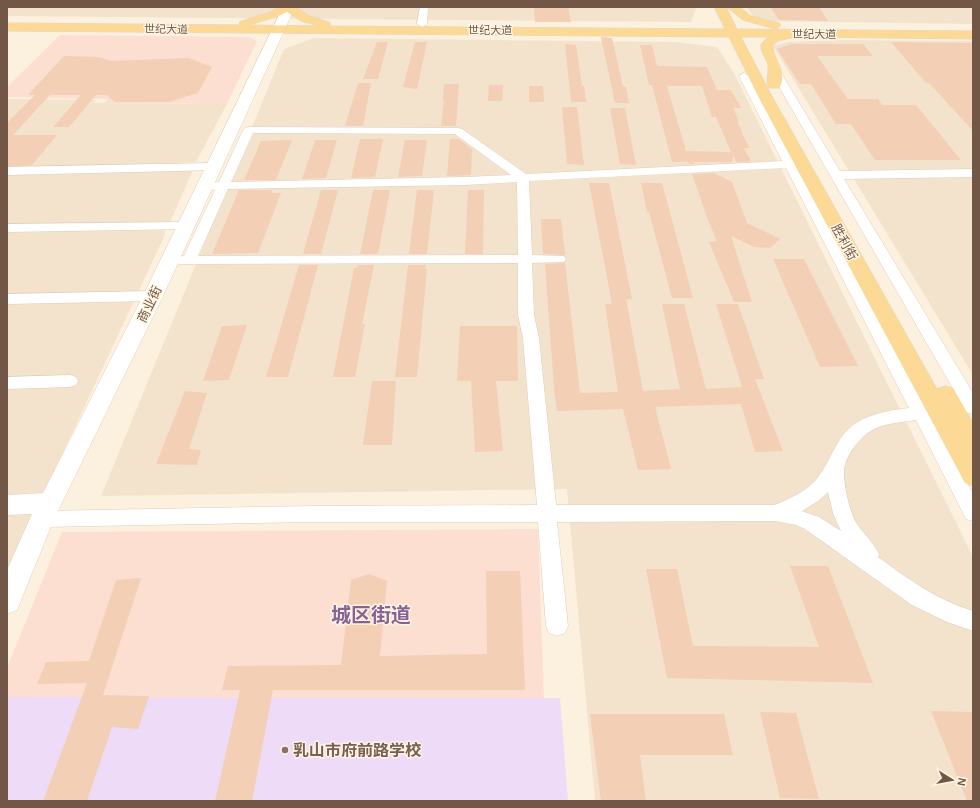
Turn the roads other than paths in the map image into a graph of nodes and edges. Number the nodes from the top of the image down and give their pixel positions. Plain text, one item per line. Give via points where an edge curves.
1 (289, 7) edge
2 (424, 7) edge
3 (732, 7) edge
4 (714, 13) edge
5 (7, 21) edge
6 (328, 24) junction
7 (422, 24) junction
8 (7, 27) edge
9 (244, 27) junction
10 (681, 29) junction
11 (738, 30) junction
12 (973, 30) edge
13 (801, 31) junction
14 (973, 35) edge
15 (274, 36) junction
16 (744, 76) junction
17 (772, 85) junction
18 (789, 164) junction
19 (213, 167) junction
20 (7, 171) edge
21 (973, 173) edge
22 (836, 175) junction
23 (523, 178) junction
24 (204, 186) junction
25 (186, 226) junction
26 (7, 228) edge
27 (559, 259) dead end
28 (170, 260) junction
29 (189, 260) junction
30 (524, 260) junction
31 (153, 296) junction
32 (7, 299) edge
33 (70, 381) dead end
34 (7, 384) edge
35 (973, 408) edge
36 (929, 412) junction
37 (951, 436) junction
38 (972, 438) edge
39 (835, 464) junction
40 (973, 476) edge
41 (7, 505) edge
42 (46, 511) junction
43 (547, 513) junction
44 (775, 513) junction
45 (973, 513) edge
46 (891, 579) junction
47 (7, 601) edge
48 (973, 621) edge
49 (557, 626) dead end

1 - 6 main road via 305,18
1 - 9 main road
1 - 15 street, 商业街
2 - 7 street
3 - 11 main road, 胜利街
3 - 13 main road via 756,21
4 - 10 main road
4 - 11 main road, 胜利街
5 - 9 main road, 世纪大道
6 - 7 main road, 世纪大道
6 - 9 main road, 世纪大道
7 - 10 main road, 世纪大道
8 - 9 main road, 世纪大道
9 - 15 main road
10 - 11 main road, 世纪大道
10 - 15 main road, 世纪大道 via 310,30
10 - 16 main road via 727,46
11 - 13 main road, 世纪大道
11 - 17 main road, 胜利街
12 - 13 main road, 世纪大道
13 - 14 main road, 世纪大道
13 - 17 main road via 774,38 767,44 767,53 773,62
15 - 19 street, 商业街
16 - 17 main road
16 - 18 street
17 - 22 street
17 - 36 main road, 胜利街
17 - 38 main road, 胜利街
18 - 23 street
18 - 36 street
19 - 20 street
19 - 24 street, 商业街
21 - 22 street
22 - 35 street
23 - 24 street
23 - 29 street via 458,131 249,130
23 - 30 street
24 - 25 street, 商业街
25 - 26 street
25 - 28 street, 商业街
27 - 30 street
28 - 29 street
28 - 31 street, 商业街
29 - 30 street
30 - 43 street via 526,316 531,338
31 - 32 street
31 - 42 street, 商业街
33 - 34 street
36 - 37 main road, 胜利街
36 - 39 street via 902,415 863,428 851,438
36 - 45 street
37 - 38 street
37 - 40 main road, 胜利街
39 - 44 street via 817,491 800,503
39 - 46 street via 838,503 848,529
41 - 42 street
42 - 43 street
42 - 47 street, 商业街
43 - 44 street
43 - 49 street
44 - 46 street via 802,520 827,533
46 - 48 street via 916,597

